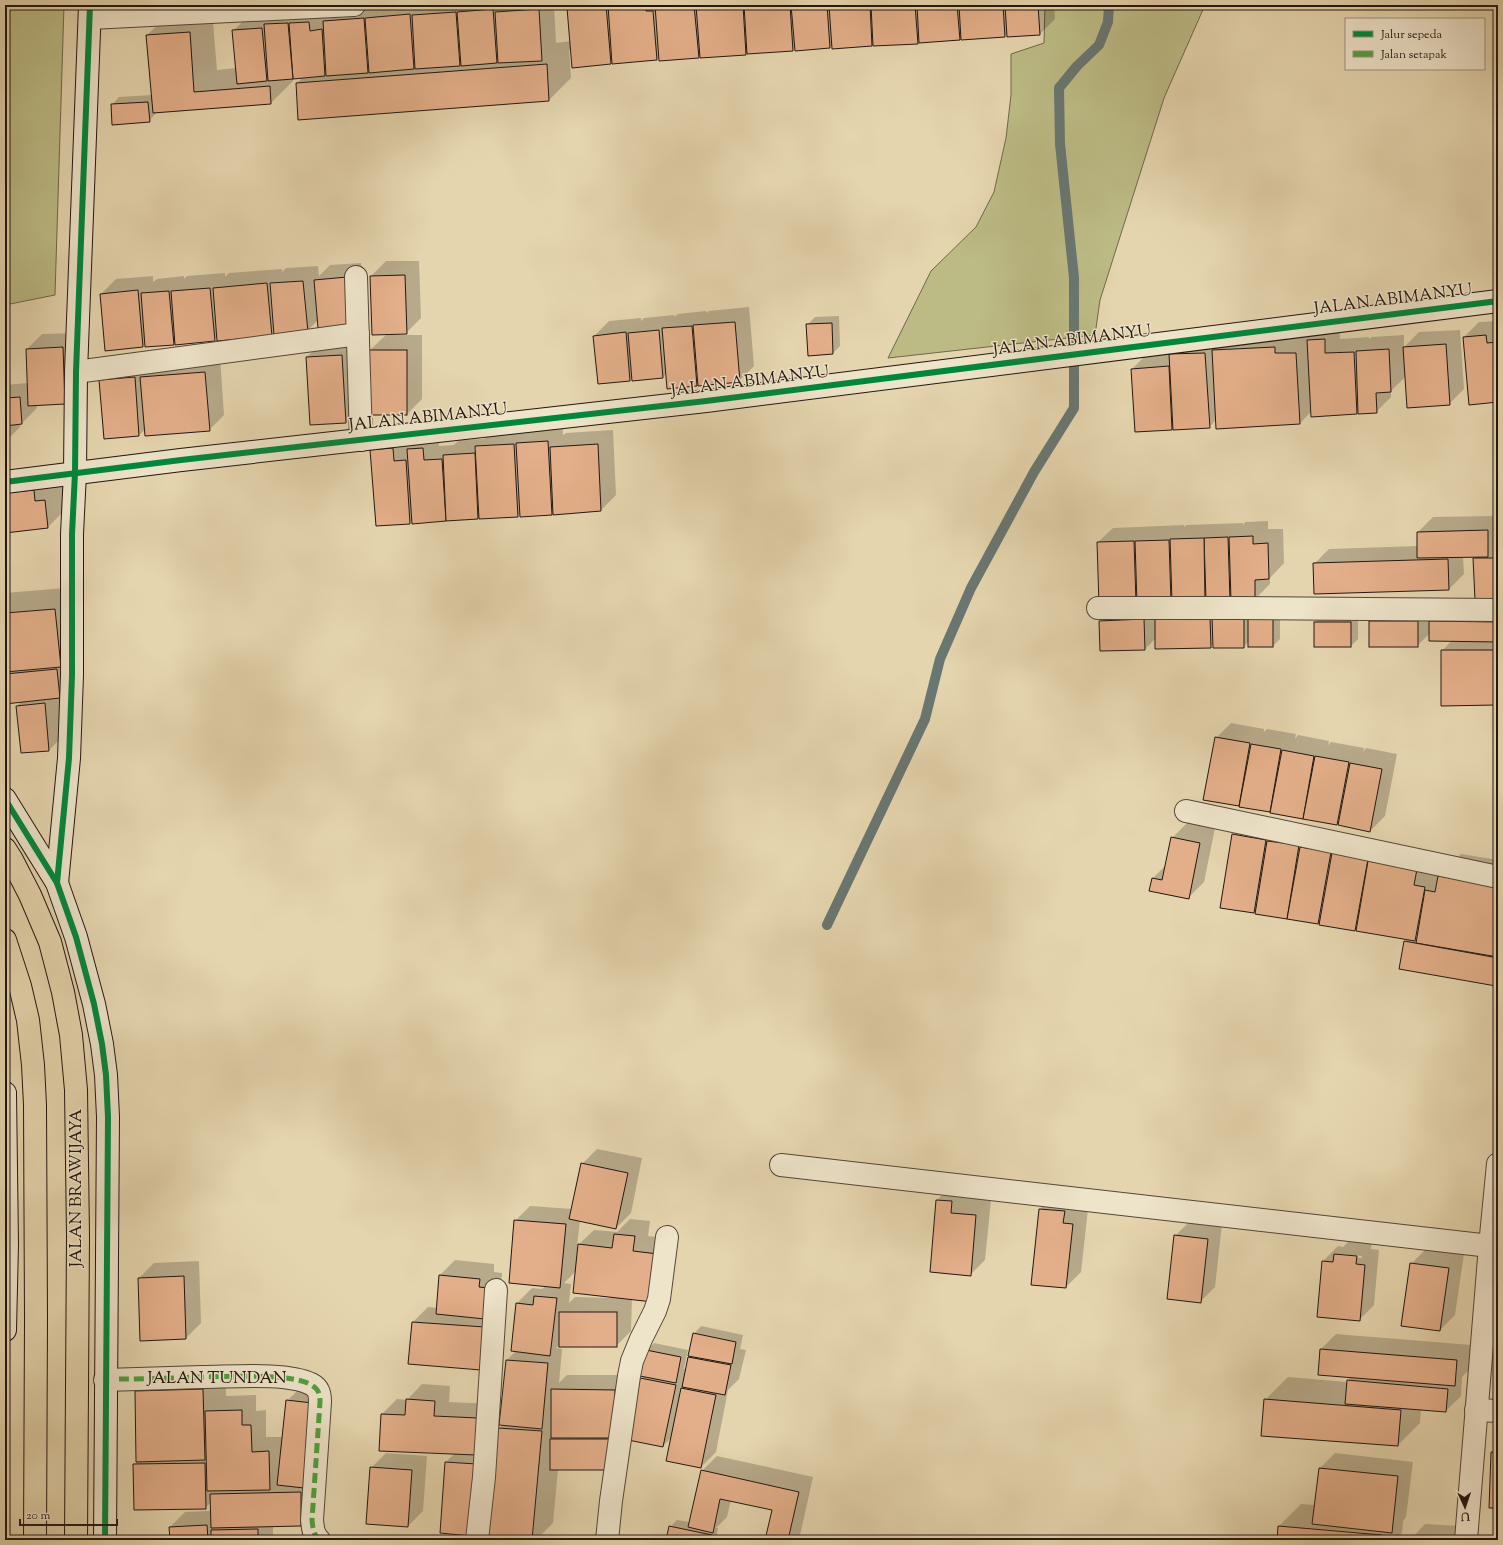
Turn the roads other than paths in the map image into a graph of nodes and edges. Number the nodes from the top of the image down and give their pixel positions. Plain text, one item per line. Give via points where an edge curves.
1 (354, 5) edge
2 (90, 11) edge
3 (356, 277) dead end
4 (1498, 301) edge
5 (358, 334) junction
6 (76, 372) junction
7 (361, 440) junction
8 (75, 473) junction
9 (5, 482) edge
10 (1098, 608) dead end
11 (1498, 610) edge
12 (5, 799) edge
13 (1186, 811) dead end
14 (5, 849) edge
15 (1498, 877) edge
16 (57, 884) junction
17 (5, 940) edge
18 (5, 1093) edge
19 (1498, 1164) edge
20 (782, 1165) dead end
21 (668, 1237) dead end
22 (1490, 1246) junction
23 (496, 1290) dead end
24 (5, 1330) edge
25 (105, 1380) junction
26 (1476, 1410) junction
27 (1498, 1410) edge
28 (35, 1540) edge
29 (76, 1540) edge
30 (105, 1540) edge
31 (319, 1540) edge
32 (477, 1540) edge
33 (607, 1540) edge
34 (1466, 1540) edge

1 - 2 street
2 - 6 street
3 - 5 street
4 - 7 street, JALAN ABIMANYU via 722,400
5 - 6 street
5 - 7 street
6 - 8 street
7 - 8 street, JALAN ABIMANYU
8 - 9 street, JALAN ABIMANYU
8 - 16 street via 69,758
10 - 11 street
12 - 16 street
13 - 15 street
14 - 29 highway, JALAN BRAWIJAYA via 30,895 50,942 71,1035 76,1090 78,1236
16 - 25 street via 76,937 94,1004 106,1075 108,1159
17 - 28 highway via 28,1020 35,1105
18 - 24 street
19 - 22 street
20 - 22 street
21 - 33 street via 659,1299 628,1376
22 - 26 street
23 - 32 street via 484,1477
25 - 30 street
25 - 31 street, JALAN TUNDAN via 241,1376 288,1378 312,1385 320,1394 312,1520 315,1536
26 - 27 street
26 - 34 street

